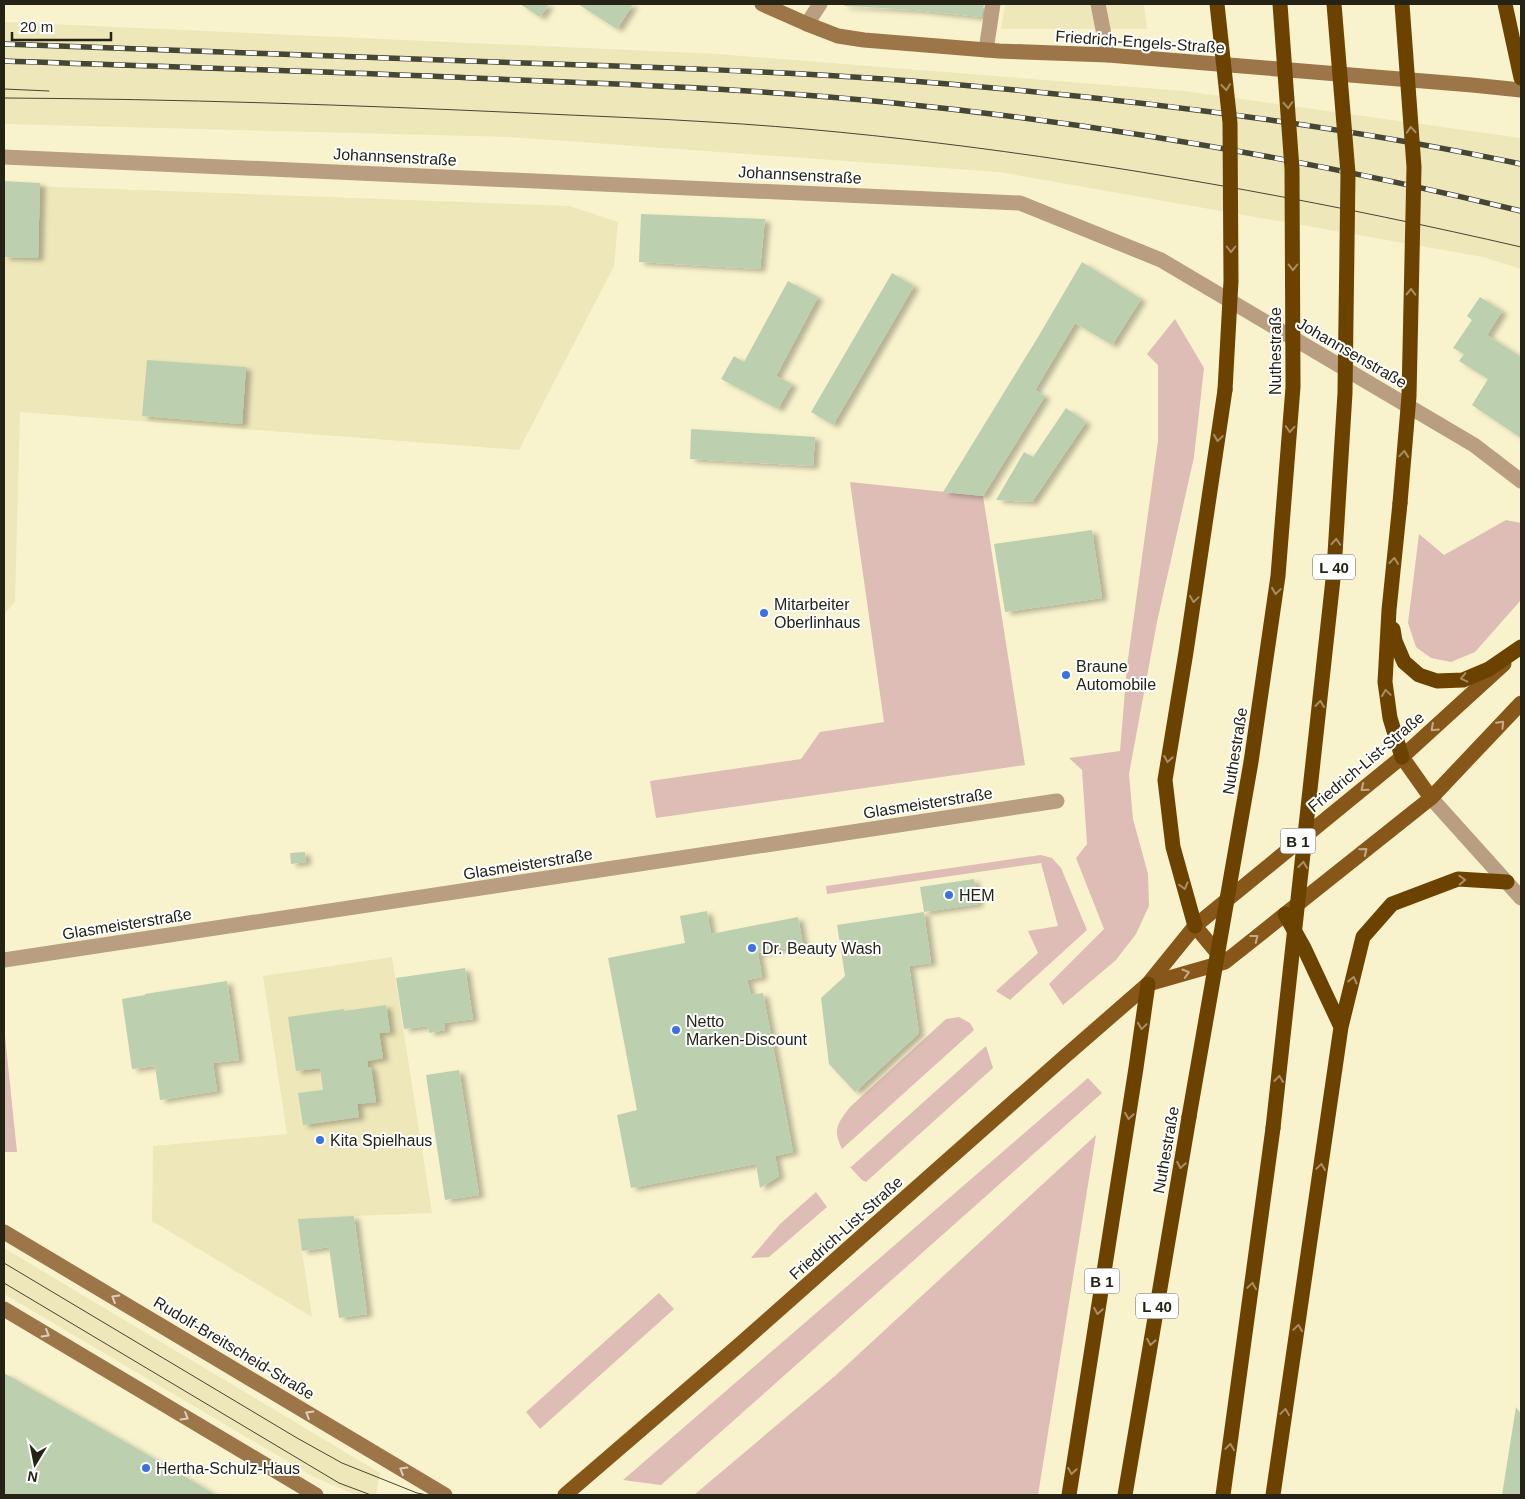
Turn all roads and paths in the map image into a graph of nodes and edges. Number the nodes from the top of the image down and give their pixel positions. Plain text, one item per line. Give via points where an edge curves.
1 (762, 4) edge
2 (820, 4) edge
3 (993, 4) edge
4 (1098, 4) edge
5 (1217, 4) edge
6 (1280, 4) edge
7 (1334, 4) edge
8 (1402, 4) edge
9 (1504, 4) edge
10 (807, 24) junction
11 (986, 50) junction
12 (1108, 55) junction
13 (1521, 78) edge
14 (1521, 90) edge
15 (4, 157) edge
16 (1521, 481) edge
17 (1389, 610) junction
18 (1521, 647) edge
19 (1521, 703) edge
20 (1402, 757) junction
21 (1431, 798) junction
22 (1057, 801) dead end
23 (1507, 882) junction
24 (1521, 898) edge
25 (1285, 914) junction
26 (1195, 926) junction
27 (4, 960) edge
28 (1225, 962) junction
29 (1148, 984) junction
30 (1341, 1027) junction
31 (4, 1232) edge
32 (4, 1309) edge
33 (316, 1495) edge
34 (445, 1495) edge
35 (565, 1495) edge
36 (1069, 1495) edge
37 (1125, 1495) edge
38 (1223, 1495) edge
39 (1273, 1495) edge

1 - 10 street, Friedrich-Engels-Straße
2 - 10 street
3 - 11 street
4 - 12 street
5 -> 26 highway, bridge via 1230,124 1231,281 1225,390 1165,780 1174,847
6 -> 37 highway, Nuthestraße / L 40, bridge via 1292,169 1293,387 1278,576 1251,762
38 -> 7 highway, L 40, bridge via 1274,1128 1334,570 1345,393 1348,173
17 -> 8 highway, bridge via 1409,396 1414,166
9 - 13 highway
10 - 11 street, Friedrich-Engels-Straße via 838,36 864,40
11 - 12 street, Friedrich-Engels-Straße
12 - 14 street, Friedrich-Engels-Straße
15 - 16 street, Johannsenstraße via 1020,203 1161,260 1474,445
18 -> 17 highway via 1490,669 1463,680 1437,681 1419,675 1404,662 1395,641
20 -> 17 highway via 1390,718 1385,682
18 -> 20 main road, Friedrich-List-Straße / B 1
21 -> 19 main road, Friedrich-List-Straße
20 - 21 main road
20 -> 26 main road, Friedrich-List-Straße / B 1
21 - 23 street
25 -> 21 main road, Friedrich-List-Straße
22 - 27 street, Glasmeisterstraße
23 - 24 street
30 -> 23 highway via 1363,937 1392,904 1458,879
28 -> 25 main road, Friedrich-List-Straße
25 - 30 highway
26 - 28 main road
26 - 29 main road, Friedrich-List-Straße / B 1
29 -> 28 main road, Friedrich-List-Straße
29 - 35 main road, Friedrich-List-Straße via 787,1304
29 -> 36 highway, B 1
39 -> 30 highway
34 -> 31 street, Rudolf-Breitscheid-Straße
32 -> 33 street

